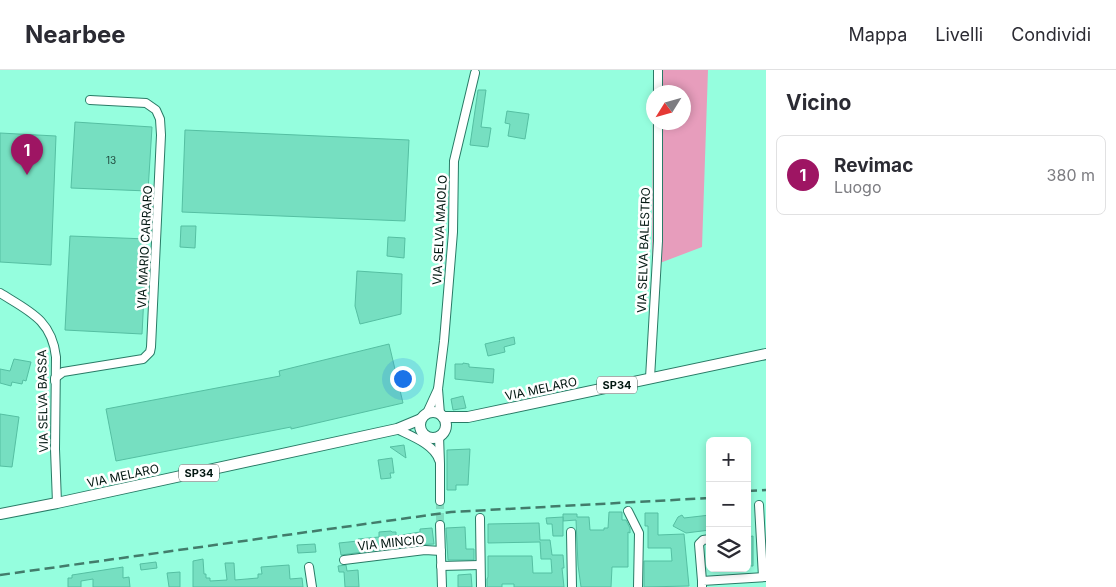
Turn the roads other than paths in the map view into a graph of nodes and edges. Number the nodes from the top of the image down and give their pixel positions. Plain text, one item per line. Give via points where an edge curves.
1 (658, 71) edge
2 (475, 73) dead end
3 (658, 85) edge
4 (90, 100) dead end
5 (658, 130) edge
6 (0, 293) edge
7 (766, 354) edge
8 (650, 378) junction
9 (55, 381) junction
10 (438, 389) junction
11 (442, 415) junction
12 (424, 416) junction
13 (468, 417) junction
14 (397, 429) junction
15 (442, 432) junction
16 (426, 436) junction
17 (440, 464) junction
18 (440, 501) tunnel mouth
19 (57, 504) junction
20 (759, 505) dead end
21 (628, 512) dead end
22 (0, 514) edge
23 (480, 518) dead end
24 (440, 525) tunnel mouth
25 (571, 532) dead end
26 (706, 540) edge
27 (441, 551) junction
28 (344, 560) dead end
29 (480, 565) junction
30 (441, 566) junction
31 (310, 567) dead end
32 (764, 577) edge
33 (702, 584) edge
34 (312, 587) edge
35 (442, 587) edge
36 (481, 587) edge
37 (572, 587) edge
38 (638, 587) edge

1 - 3 street
2 - 10 street, VIA SELVA MAIOLO via 454,161 453,232
4 - 9 street, VIA MARIO CARRARO via 146,103 156,110 160,119 151,348 143,359 63,372
5 - 8 street, VIA SELVA BALESTRO via 658,240
6 - 9 street, VIA SELVA BASSA via 32,314 50,333 55,346
7 - 8 main road, VIA MELARO / SP34
8 - 13 main road, VIA MELARO / SP34
9 - 19 street, VIA SELVA BASSA
10 - 11 street, VIA SELVA MAIOLO
10 - 12 street, VIA SELVA MAIOLO
11 - 12 main road, VIA MELARO / SP34 via 434,412
11 - 13 main road, VIA MELARO / SP34
11 - 15 main road
12 - 14 main road, VIA MELARO / SP34
12 - 16 main road via 421,430
13 - 15 main road, VIA MELARO / SP34
14 - 16 main road, VIA MELARO / SP34 via 413,430
14 - 17 street via 430,447
14 - 19 main road, VIA MELARO / SP34
15 - 16 main road, VIA MELARO / SP34
15 - 17 street
17 - 18 street
19 - 22 main road, VIA MELARO / SP34
20 - 32 street
21 - 38 street via 639,533
23 - 29 street
24 - 27 street
25 - 37 street
26 - 33 street via 699,544
27 - 28 street, VIA MINCIO
27 - 30 street
29 - 30 street
29 - 36 street
30 - 35 street
31 - 34 street
32 - 33 street

